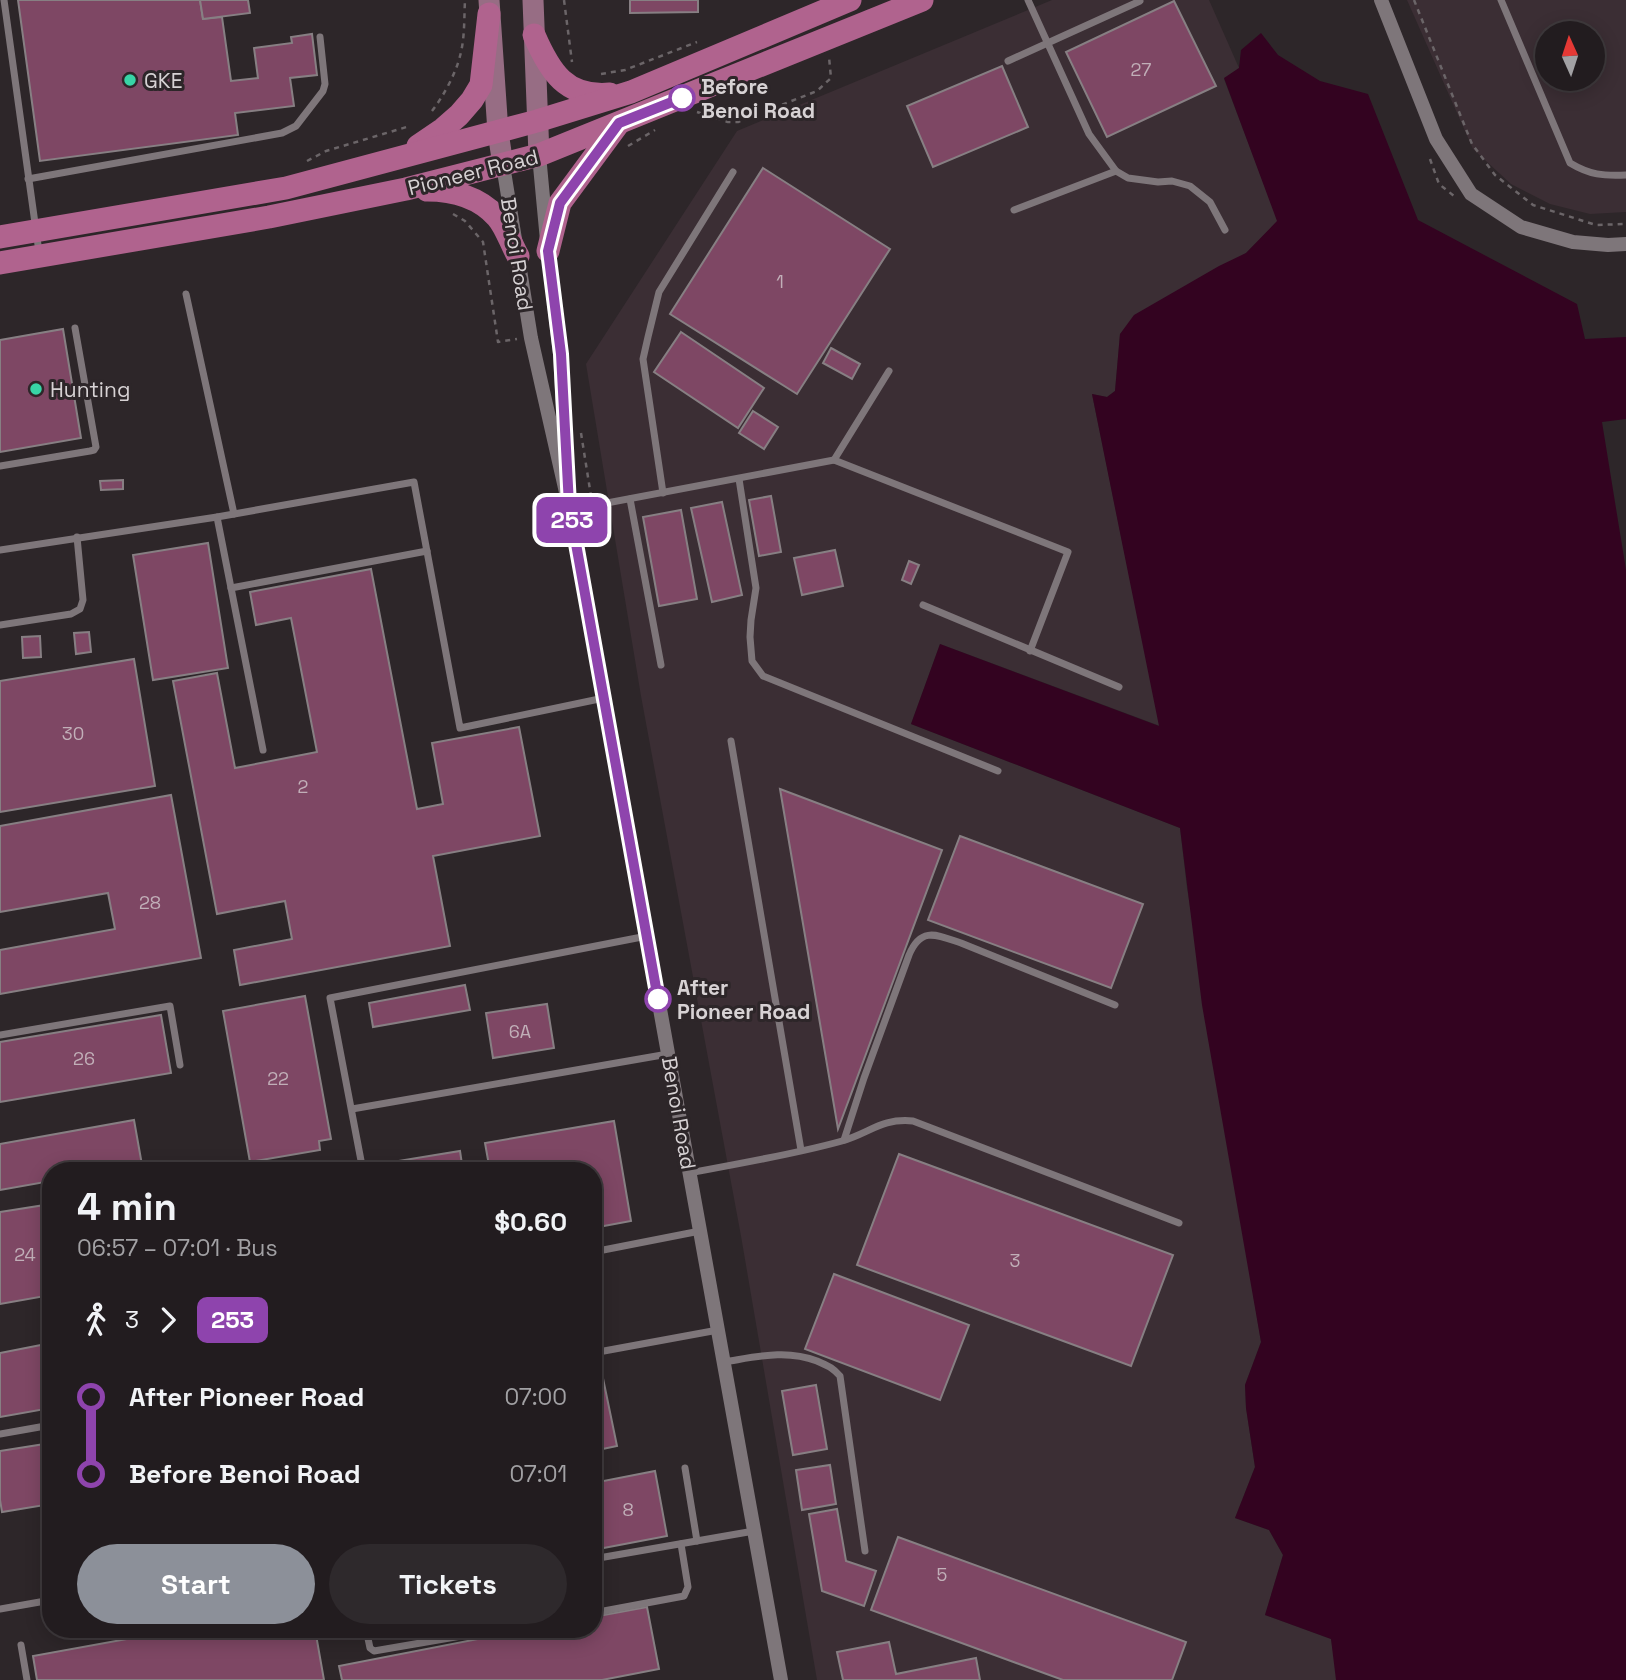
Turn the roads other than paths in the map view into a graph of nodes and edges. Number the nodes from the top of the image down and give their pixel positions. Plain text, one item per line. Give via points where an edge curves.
1 (4, 0) edge
2 (533, 0) edge
3 (850, 0) edge
4 (922, 0) edge
5 (1028, 0) edge
6 (1381, 0) edge
7 (1501, 0) edge
8 (1140, 1) edge
9 (489, 7) edge
10 (534, 35) junction
11 (320, 37) dead end
12 (1048, 43) junction
13 (1007, 61) dead end
14 (631, 92) junction
15 (537, 121) junction
16 (619, 123) junction
17 (498, 132) junction
18 (539, 155) junction
19 (401, 157) junction
20 (503, 165) junction
21 (1116, 171) junction
22 (733, 172) dead end
23 (1626, 175) edge
24 (28, 179) junction
25 (406, 189) junction
26 (1014, 211) dead end
27 (36, 230) junction
28 (1225, 230) dead end
29 (0, 237) edge
30 (1626, 244) edge
31 (548, 251) junction
32 (518, 256) junction
33 (40, 257) junction
34 (0, 263) edge
35 (187, 294) dead end
36 (75, 328) dead end
37 (889, 371) dead end
38 (834, 460) junction
39 (0, 466) edge
40 (739, 479) junction
41 (663, 493) junction
42 (630, 499) junction
43 (569, 508) junction
44 (234, 514) junction
45 (216, 517) junction
46 (77, 537) junction
47 (0, 550) edge
48 (427, 551) junction
49 (231, 588) junction
50 (923, 605) dead end
51 (0, 625) edge
52 (1030, 651) junction
53 (661, 665) dead end
54 (1119, 687) dead end
55 (604, 698) junction
56 (731, 741) dead end
57 (263, 750) dead end
58 (998, 771) dead end
59 (647, 936) junction
60 (1115, 1004) dead end
61 (0, 1035) edge
62 (668, 1054) junction
63 (180, 1065) dead end
64 (352, 1109) junction
65 (844, 1140) junction
66 (801, 1150) junction
67 (361, 1162) edge
68 (690, 1173) junction
69 (1179, 1223) dead end
70 (700, 1231) junction
71 (602, 1250) edge
72 (718, 1331) junction
73 (602, 1351) edge
74 (724, 1362) junction
75 (42, 1427) edge
76 (0, 1434) edge
77 (685, 1468) dead end
78 (754, 1531) junction
79 (697, 1541) junction
80 (681, 1544) junction
81 (865, 1551) dead end
82 (602, 1557) edge
83 (42, 1602) edge
84 (0, 1609) edge
85 (602, 1611) edge
86 (368, 1638) edge
87 (450, 1638) edge
88 (21, 1645) dead end
89 (27, 1680) edge
90 (781, 1680) edge

1 - 24 lane
2 - 10 main road, Benoi Road
3 - 14 main road, Pioneer Road
4 - 16 main road, Pioneer Road
5 - 12 lane
6 - 30 street via 1436,139 1471,194 1521,227 1573,242
7 - 23 lane via 1570,163 1603,176
8 - 12 lane
9 - 17 main road, Benoi Road
9 - 19 main road via 481,85 459,115
10 - 14 main road via 545,60 564,84 598,95
10 - 15 main road, Benoi Road
11 - 24 lane via 323,91 296,125 282,133
12 - 13 lane
12 - 21 lane via 1089,134
14 - 15 main road, Pioneer Road
15 - 17 main road, Pioneer Road
15 - 18 main road, Benoi Road
16 - 18 main road, Pioneer Road
16 - 31 main road via 560,203
17 - 19 main road, Pioneer Road
17 - 20 main road, Benoi Road
18 - 20 main road, Pioneer Road
18 - 31 street, Benoi Road
19 - 27 main road, Pioneer Road via 286,188
20 - 25 main road, Pioneer Road
20 - 32 street, Benoi Road
21 - 26 lane
21 - 28 lane via 1128,178 1189,186 1210,201
22 - 41 lane via 659,292 643,359
24 - 27 lane
25 - 32 main road via 456,192 478,202 497,218
25 - 33 main road, Pioneer Road
27 - 29 main road, Pioneer Road
27 - 33 lane
31 - 43 street, Benoi Road via 561,354
32 - 43 street, Benoi Road via 531,338
33 - 34 main road, Pioneer Road
35 - 44 lane
36 - 39 lane via 96,447
37 - 38 lane
38 - 40 lane
38 - 52 lane via 1068,552
40 - 41 lane
40 - 58 lane via 756,588 752,661 763,676
41 - 42 lane
42 - 43 lane
42 - 53 lane
43 - 55 street, Benoi Road
44 - 45 lane
44 - 48 lane via 414,482
45 - 46 lane
45 - 49 lane
46 - 47 lane
46 - 51 lane via 80,609
48 - 49 lane
48 - 55 lane via 460,728
49 - 57 lane
50 - 52 lane
52 - 54 lane
55 - 59 street, Benoi Road
56 - 66 lane
59 - 62 street, Benoi Road
59 - 64 lane via 330,998
60 - 65 lane via 961,943 937,935 919,938
61 - 63 lane via 170,1006
62 - 64 lane
62 - 68 street, Benoi Road
64 - 67 lane
65 - 66 lane
65 - 69 lane via 883,1123 913,1121
66 - 68 lane
68 - 70 street, Benoi Road
70 - 71 lane
70 - 72 street, Benoi Road
72 - 73 lane
72 - 74 street, Benoi Road
74 - 78 street, Benoi Road
74 - 81 lane via 794,1354 832,1367 839,1376
75 - 76 lane
77 - 79 lane
78 - 79 lane
78 - 90 street, Benoi Road
79 - 80 lane
80 - 82 lane
80 - 85 lane via 688,1587 684,1596
83 - 84 lane
86 - 87 lane via 374,1651
88 - 89 lane

